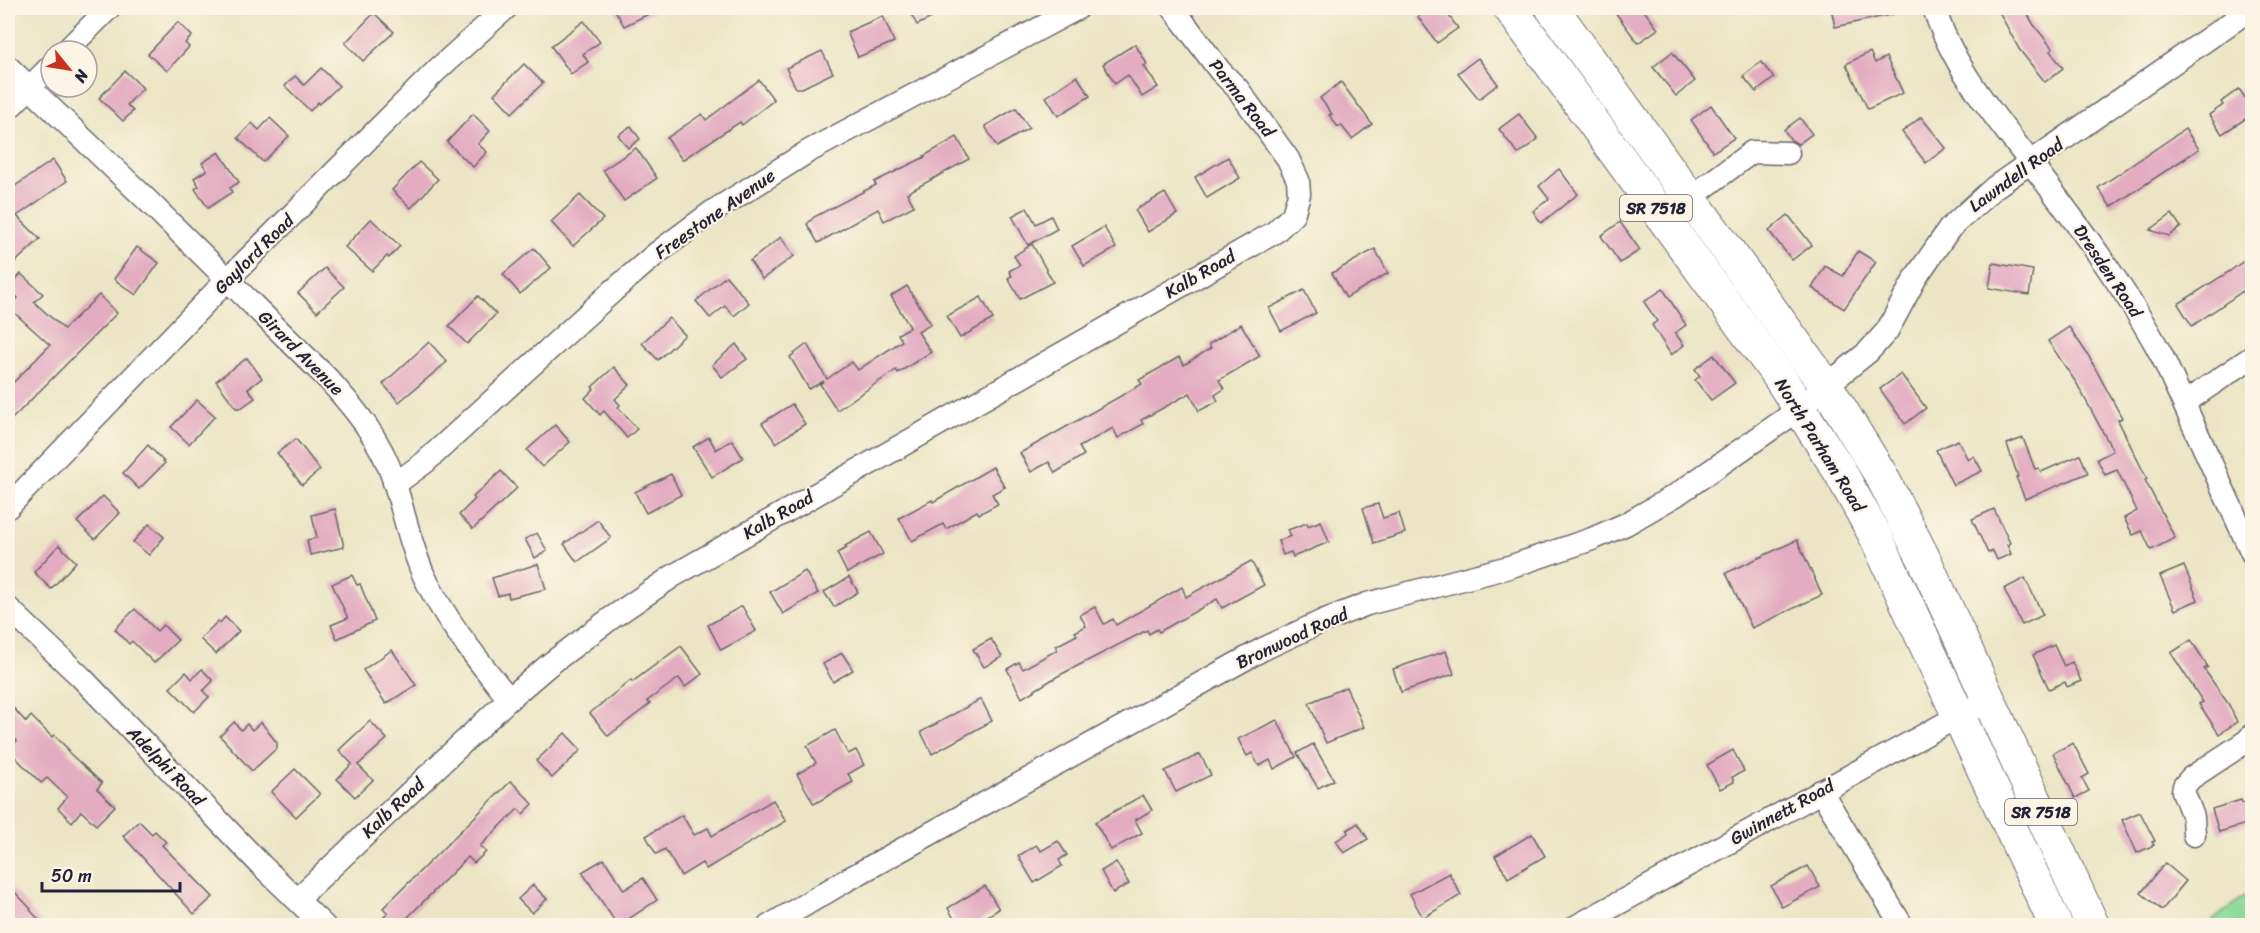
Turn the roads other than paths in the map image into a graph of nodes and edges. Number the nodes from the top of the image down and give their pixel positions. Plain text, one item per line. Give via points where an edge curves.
1 (109, 8) edge
2 (506, 8) edge
3 (1078, 8) edge
4 (1173, 8) edge
5 (1510, 8) edge
6 (1552, 8) edge
7 (1934, 8) edge
8 (2253, 8) edge
9 (78, 39) edge
10 (8, 67) edge
11 (39, 78) edge
12 (30, 87) junction
13 (8, 109) edge
14 (1788, 153) dead end
15 (2031, 163) junction
16 (1299, 194) joint
17 (1690, 198) junction
18 (227, 280) junction
19 (2253, 357) edge
20 (1827, 387) junction
21 (2184, 403) junction
22 (1801, 408) junction
23 (394, 482) junction
24 (8, 507) edge
25 (2253, 553) edge
26 (8, 608) edge
27 (509, 699) junction
28 (1988, 699) junction
29 (1959, 715) junction
30 (2253, 735) edge
31 (1821, 791) junction
32 (2194, 835) dead end
33 (299, 900) junction
34 (324, 926) edge
35 (769, 926) edge
36 (1576, 926) edge
37 (1902, 926) edge
38 (2056, 926) edge
39 (2092, 926) edge

1 - 9 street
2 - 18 street, Gaylord Road via 437,70
3 - 23 street, Freestone Avenue via 809,151 712,212 614,290 424,463
4 - 16 street, Parma Road via 1288,159 1298,180
5 - 22 highway, North Parham Road / SR 7518
6 - 17 highway, North Parham Road / SR 7518
7 - 15 street, Dresden Road via 1965,73
8 - 15 street, Lawndell Road
10 - 12 street, Girard Avenue
11 - 12 street
12 - 13 street
12 - 18 street, Girard Avenue
14 - 17 street via 1752,152
15 - 20 street, Lawndell Road via 1995,187 1950,228 1916,277 1887,331
15 - 21 street, Dresden Road via 2113,273 2148,329
16 - 27 street, Kalb Road via 1293,215 1275,232 674,576 609,619
17 - 20 highway, North Parham Road / SR 7518
18 - 23 street, Girard Avenue via 352,405 372,434
18 - 24 street, Gaylord Road
19 - 21 street
20 - 22 street, Bronwood Road
20 - 28 highway, North Parham Road / SR 7518 via 1905,519
21 - 25 street, Dresden Road
22 - 29 highway, North Parham Road / SR 7518 via 1876,537
22 - 35 street, Bronwood Road via 1676,495 1626,524 1540,558 1367,604 1263,649
23 - 27 street, Girard Avenue via 424,577 463,641
26 - 33 street, Adelphi Road via 81,677
27 - 33 street, Kalb Road
28 - 29 street, Gwinnett Road
28 - 39 highway, North Parham Road / SR 7518
29 - 31 street, Gwinnett Road
29 - 38 highway, North Parham Road / SR 7518
30 - 32 street via 2184,786
31 - 36 street, Gwinnett Road
31 - 37 street
33 - 34 street, Adelphi Road

